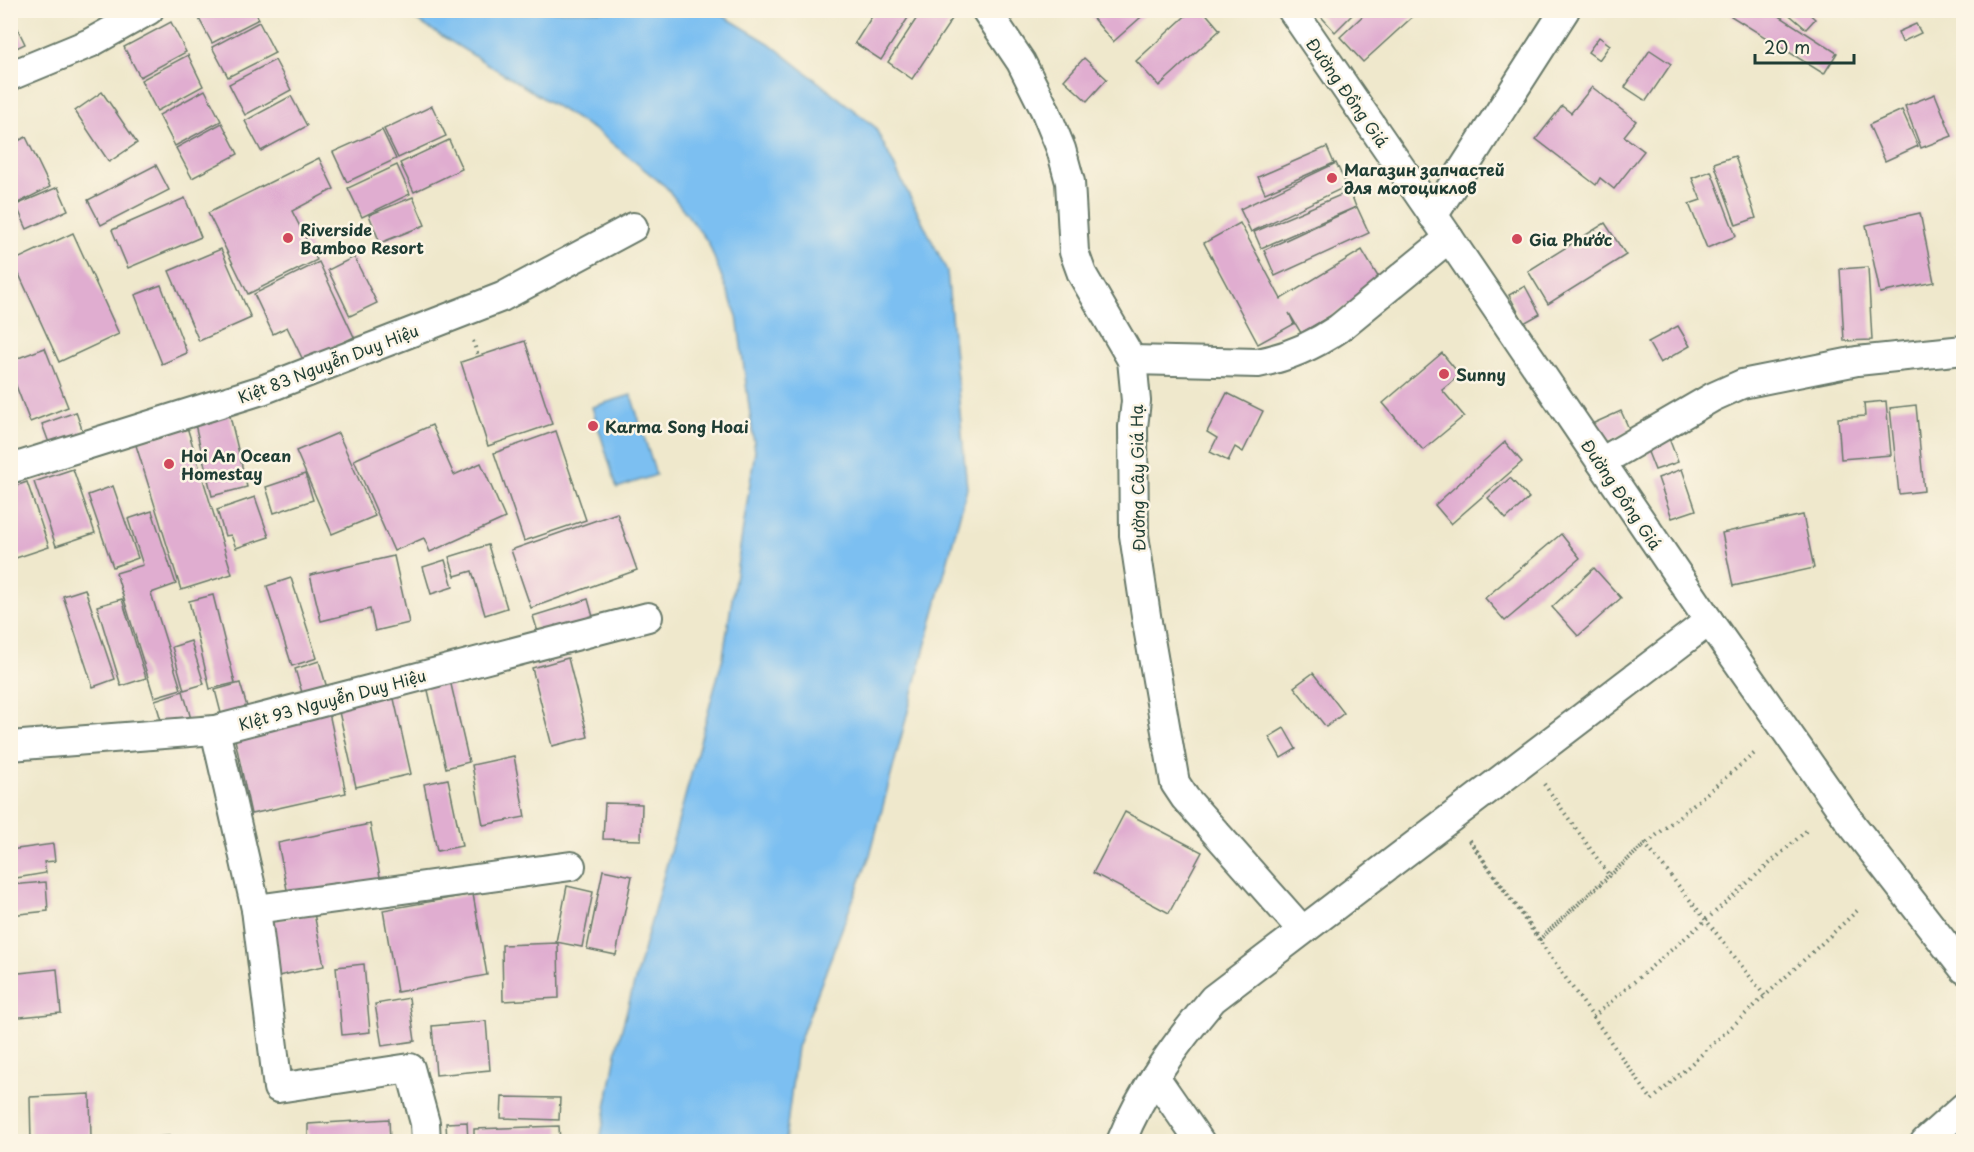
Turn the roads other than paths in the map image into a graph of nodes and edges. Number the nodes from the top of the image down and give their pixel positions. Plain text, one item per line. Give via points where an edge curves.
1 (148, 10) edge
2 (986, 10) edge
3 (1292, 10) edge
4 (1565, 10) edge
5 (10, 76) edge
6 (633, 227) dead end
7 (1441, 227) junction
8 (1964, 350) edge
9 (1132, 360) junction
10 (1600, 462) junction
11 (10, 469) edge
12 (648, 617) dead end
13 (1709, 621) junction
14 (215, 730) junction
15 (10, 746) edge
16 (571, 866) dead end
17 (256, 909) junction
18 (1302, 930) junction
19 (1964, 969) edge
20 (1155, 1077) junction
21 (1964, 1107) edge
22 (426, 1142) edge
23 (1121, 1142) edge
24 (1200, 1142) edge
25 (1925, 1142) edge

1 - 5 street via 90,43
2 - 9 street, Đường Cây Giá Hạ via 1021,62 1045,110 1070,182 1074,252 1082,274
3 - 7 street, Đường Đồng Giá
4 - 7 street
6 - 11 street, Kiệt 83 Nguyễn Duy Hiệu via 502,297 262,390
7 - 9 street via 1338,329 1299,352 1258,363
7 - 10 street, Đường Đồng Giá
8 - 10 street via 1857,361 1742,384
9 - 18 street, Đường Cây Giá Hạ via 1136,402 1134,535 1175,783
10 - 13 street, Đường Đồng Giá
12 - 14 street, KIệt 93 Nguyễn Duy Hiệu
13 - 18 street
13 - 19 street, Đường Đồng Giá via 1850,822
14 - 15 street, KIệt 93 Nguyễn Duy Hiệu
14 - 17 street
16 - 17 street
17 - 22 street via 278,1088 410,1068 425,1123
18 - 20 street via 1213,999
20 - 23 street
20 - 24 street
21 - 25 street

